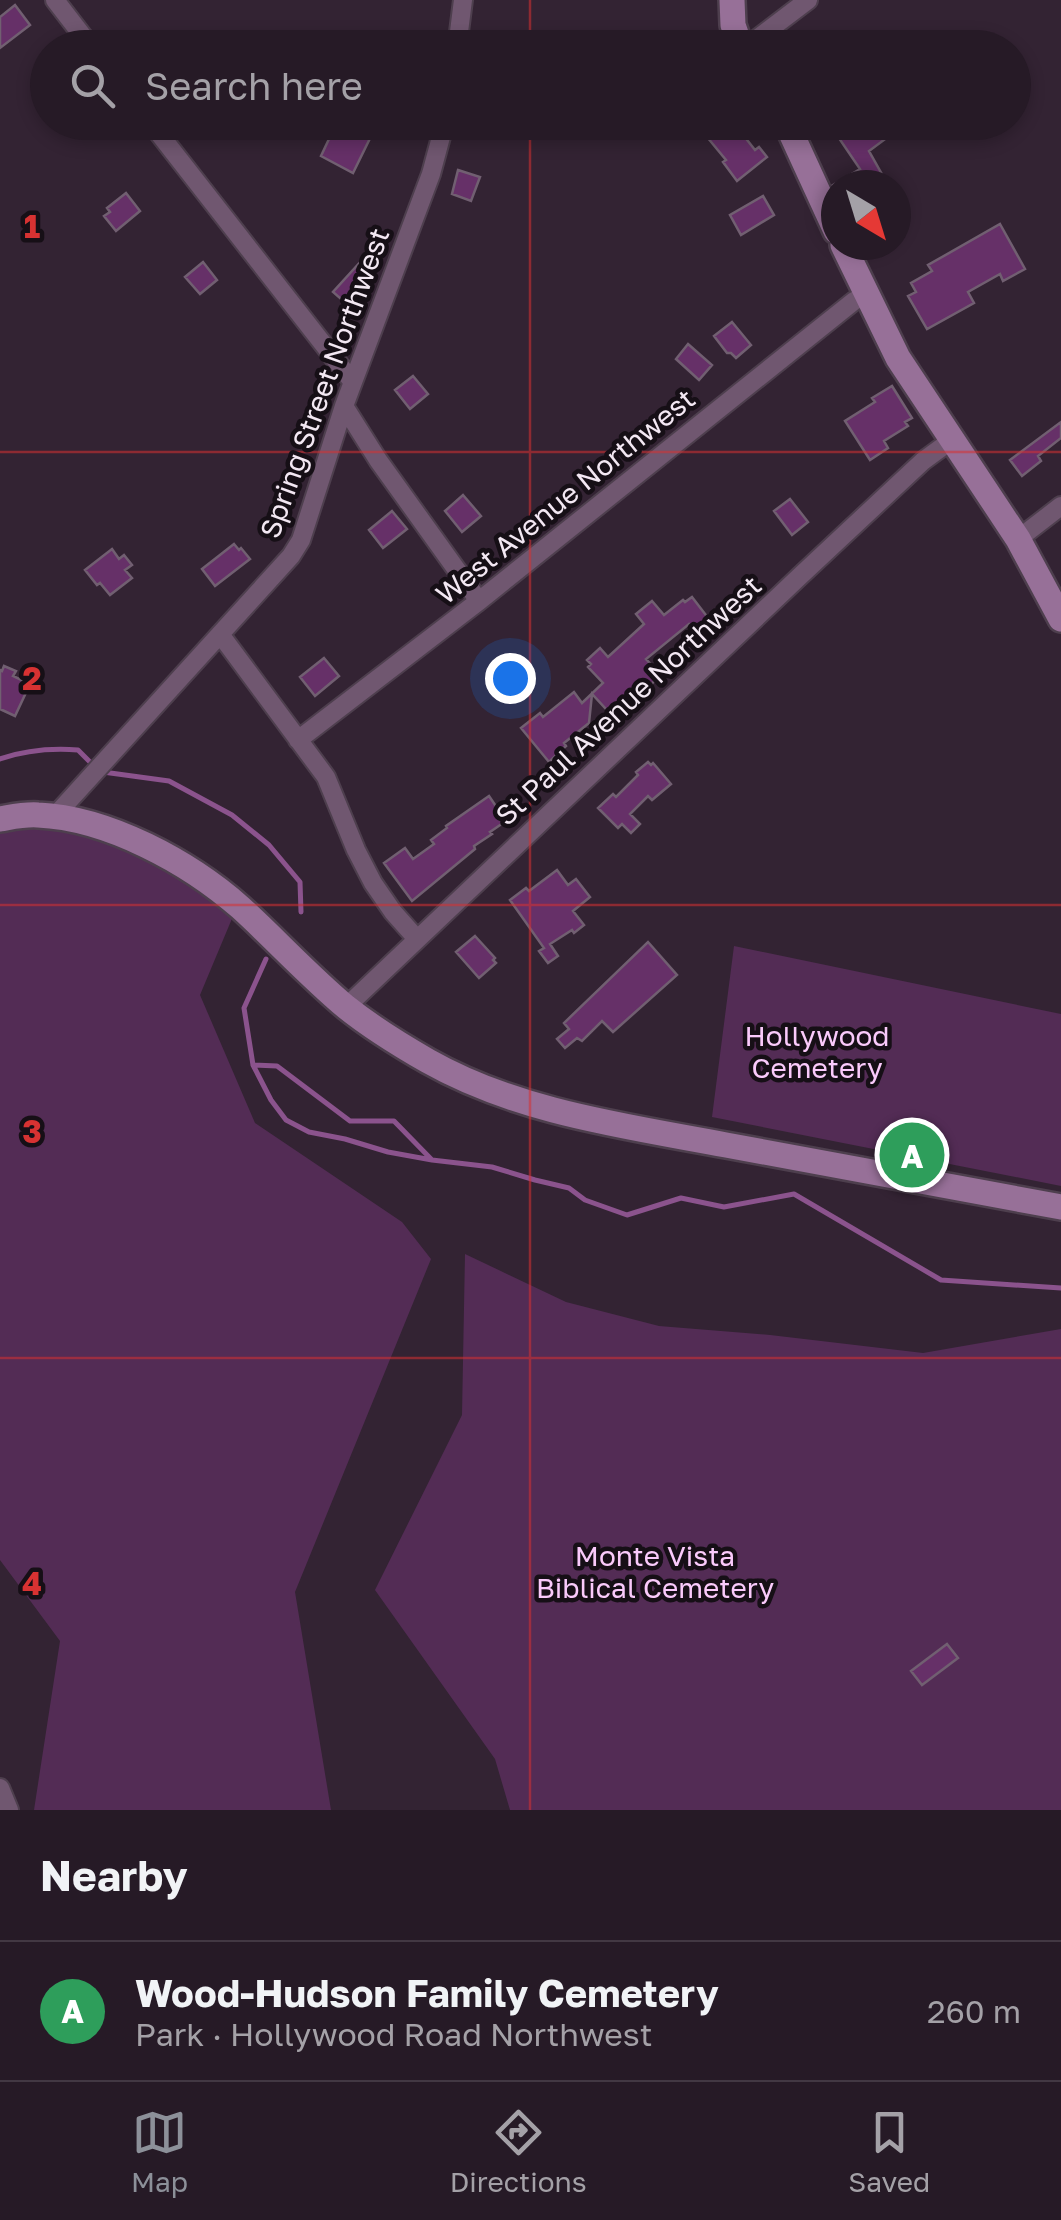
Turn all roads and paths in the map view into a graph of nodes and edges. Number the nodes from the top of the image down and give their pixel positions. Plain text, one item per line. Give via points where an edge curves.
1 (55, 0) edge
2 (464, 0) edge
3 (732, 0) edge
4 (808, 0) edge
5 (78, 30) edge
6 (460, 30) edge
7 (735, 30) edge
8 (767, 30) edge
9 (164, 140) edge
10 (439, 140) edge
11 (794, 140) edge
12 (821, 198) edge
13 (849, 260) edge
14 (866, 295) junction
15 (352, 381) junction
16 (344, 406) junction
17 (953, 439) junction
18 (1061, 506) edge
19 (1018, 540) junction
20 (479, 600) junction
21 (1061, 619) edge
22 (220, 634) junction
23 (298, 740) junction
24 (54, 817) junction
25 (0, 819) edge
26 (417, 939) junction
27 (346, 1006) junction
28 (1061, 1207) edge
29 (0, 1788) edge
30 (9, 1810) edge

1 - 5 street
2 - 6 street
3 - 7 street
4 - 8 street
9 - 15 street
10 - 15 street, Spring Street Northwest
11 - 12 street
13 - 14 street
14 - 17 street via 898,358
14 - 20 street, West Avenue Northwest
15 - 16 street, Spring Street Northwest
16 - 20 street
16 - 22 street, Spring Street Northwest via 301,540
17 - 19 street
17 - 26 street, St Paul Avenue Northwest
18 - 19 street
19 - 21 street
20 - 23 street, West Avenue Northwest
22 - 23 street
22 - 24 street, Spring Street Northwest
23 - 26 street via 326,777 373,883
24 - 25 street
24 - 27 street via 133,839 204,878
26 - 27 street, St Paul Avenue Northwest
27 - 28 street via 429,1062 518,1100 649,1131
29 - 30 street

